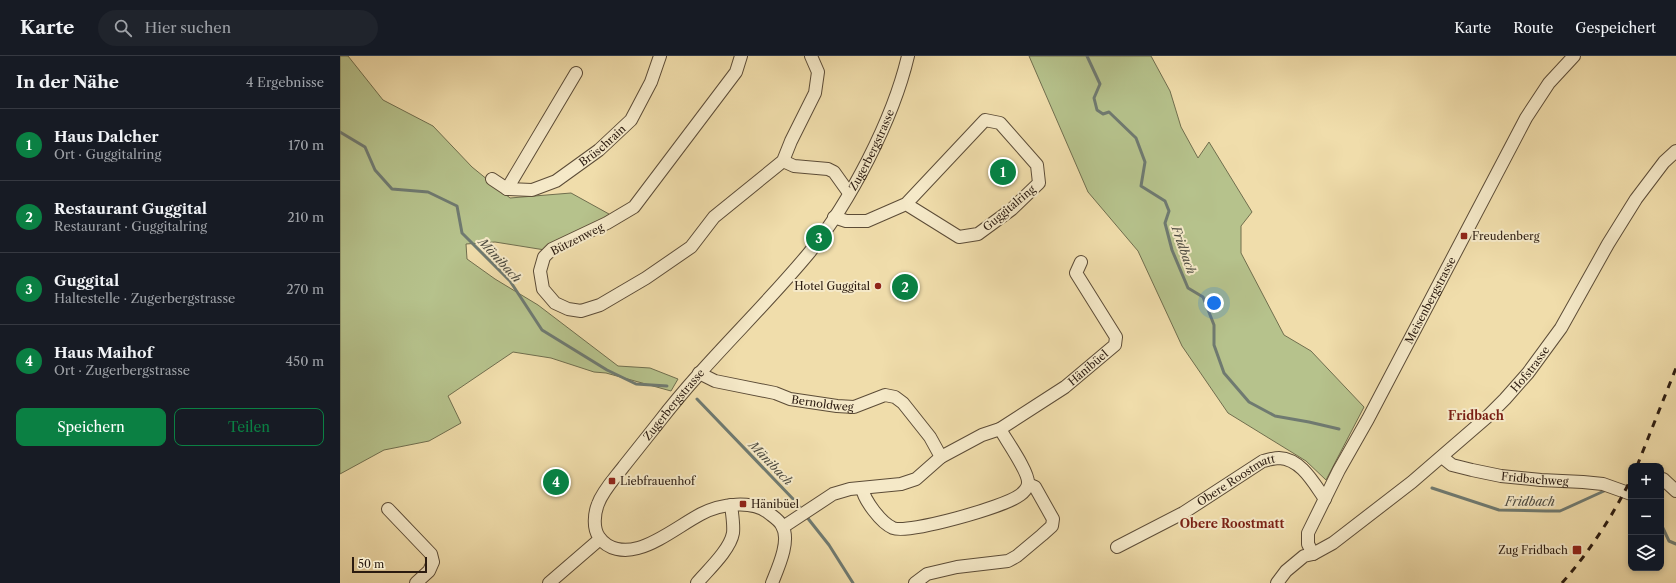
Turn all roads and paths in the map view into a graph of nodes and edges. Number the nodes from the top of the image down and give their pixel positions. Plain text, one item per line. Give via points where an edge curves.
1 (660, 56) edge
2 (741, 56) edge
3 (811, 56) edge
4 (908, 56) edge
5 (1574, 56) edge
6 (576, 73) dead end
7 (1676, 151) edge
8 (783, 161) junction
9 (492, 179) dead end
10 (507, 189) junction
11 (849, 193) junction
12 (906, 204) junction
13 (834, 217) junction
14 (1081, 262) dead end
15 (699, 373) junction
16 (1000, 429) junction
17 (941, 457) junction
18 (1442, 457) junction
19 (1664, 480) edge
20 (1028, 484) junction
21 (862, 488) junction
22 (1676, 491) edge
23 (1628, 493) edge
24 (1325, 499) junction
25 (731, 505) junction
26 (388, 509) dead end
27 (783, 527) junction
28 (600, 538) junction
29 (1117, 547) dead end
30 (1313, 554) junction
31 (416, 583) edge
32 (548, 583) edge
33 (697, 583) edge
34 (772, 583) edge
35 (915, 583) edge
36 (1277, 583) edge
37 (1285, 583) edge

1 - 10 street, Brüschrain via 651,82 631,120 599,150 556,181 532,190
2 - 8 street, Bützenweg via 736,72 634,207 552,249 544,256 540,271 544,289 555,302 568,308 581,311 600,305 691,247 714,217
3 - 8 street via 818,72 815,93
4 - 11 street, Zugerbergstrasse via 885,122
5 - 24 street, Meisenbergstrasse via 1549,83 1526,118
6 - 10 street
7 - 18 street, Hofstrasse via 1664,162 1632,205 1561,328 1528,373 1486,418
8 - 11 street via 794,166 828,169 834,172
9 - 10 street
11 - 13 street, Zugerbergstrasse
12 - 12 street, Guggitalring via 985,120 1000,123 1038,165 1039,183 1012,209 978,234 959,237
12 - 13 street, Guggitalring via 867,221 846,221
13 - 15 street, Zugerbergstrasse via 794,270
14 - 16 street, Hänibüel via 1076,273 1116,337 1116,345 1065,386
15 - 17 street, Bernoldweg via 715,381 775,392 790,399 837,406 854,407 885,395 895,396 930,437
15 - 28 street, Zugerbergstrasse via 612,481 598,503 595,524
16 - 17 street, Hänibüel via 982,435
16 - 20 street via 1026,472
17 - 21 street, Hänibüel via 916,479 901,484
18 - 23 street, Fridbachweg via 1452,465 1501,476 1603,484
18 - 30 street, Hofstrasse via 1370,516
19 - 22 street
20 - 21 street via 1019,496 975,514 914,527 894,528 883,522 863,496
20 - 35 street via 1035,487 1053,519 1052,526 1042,535 1008,561 957,567 927,574
21 - 27 street, Hänibüel via 833,494
24 - 29 street, Obere Roostmatt via 1302,468 1291,460 1278,458 1263,461 1184,513
24 - 30 street, Meisenbergstrasse via 1308,533 1308,544
25 - 27 street via 758,507 767,511
25 - 28 street via 704,512 646,546 616,549
25 - 33 street via 733,534 727,547
26 - 31 street via 431,554 433,562 429,571
27 - 34 street via 783,553
28 - 32 street
30 - 36 street, Hofstrasse via 1304,556 1286,571
30 - 37 street, Hofstrasse

